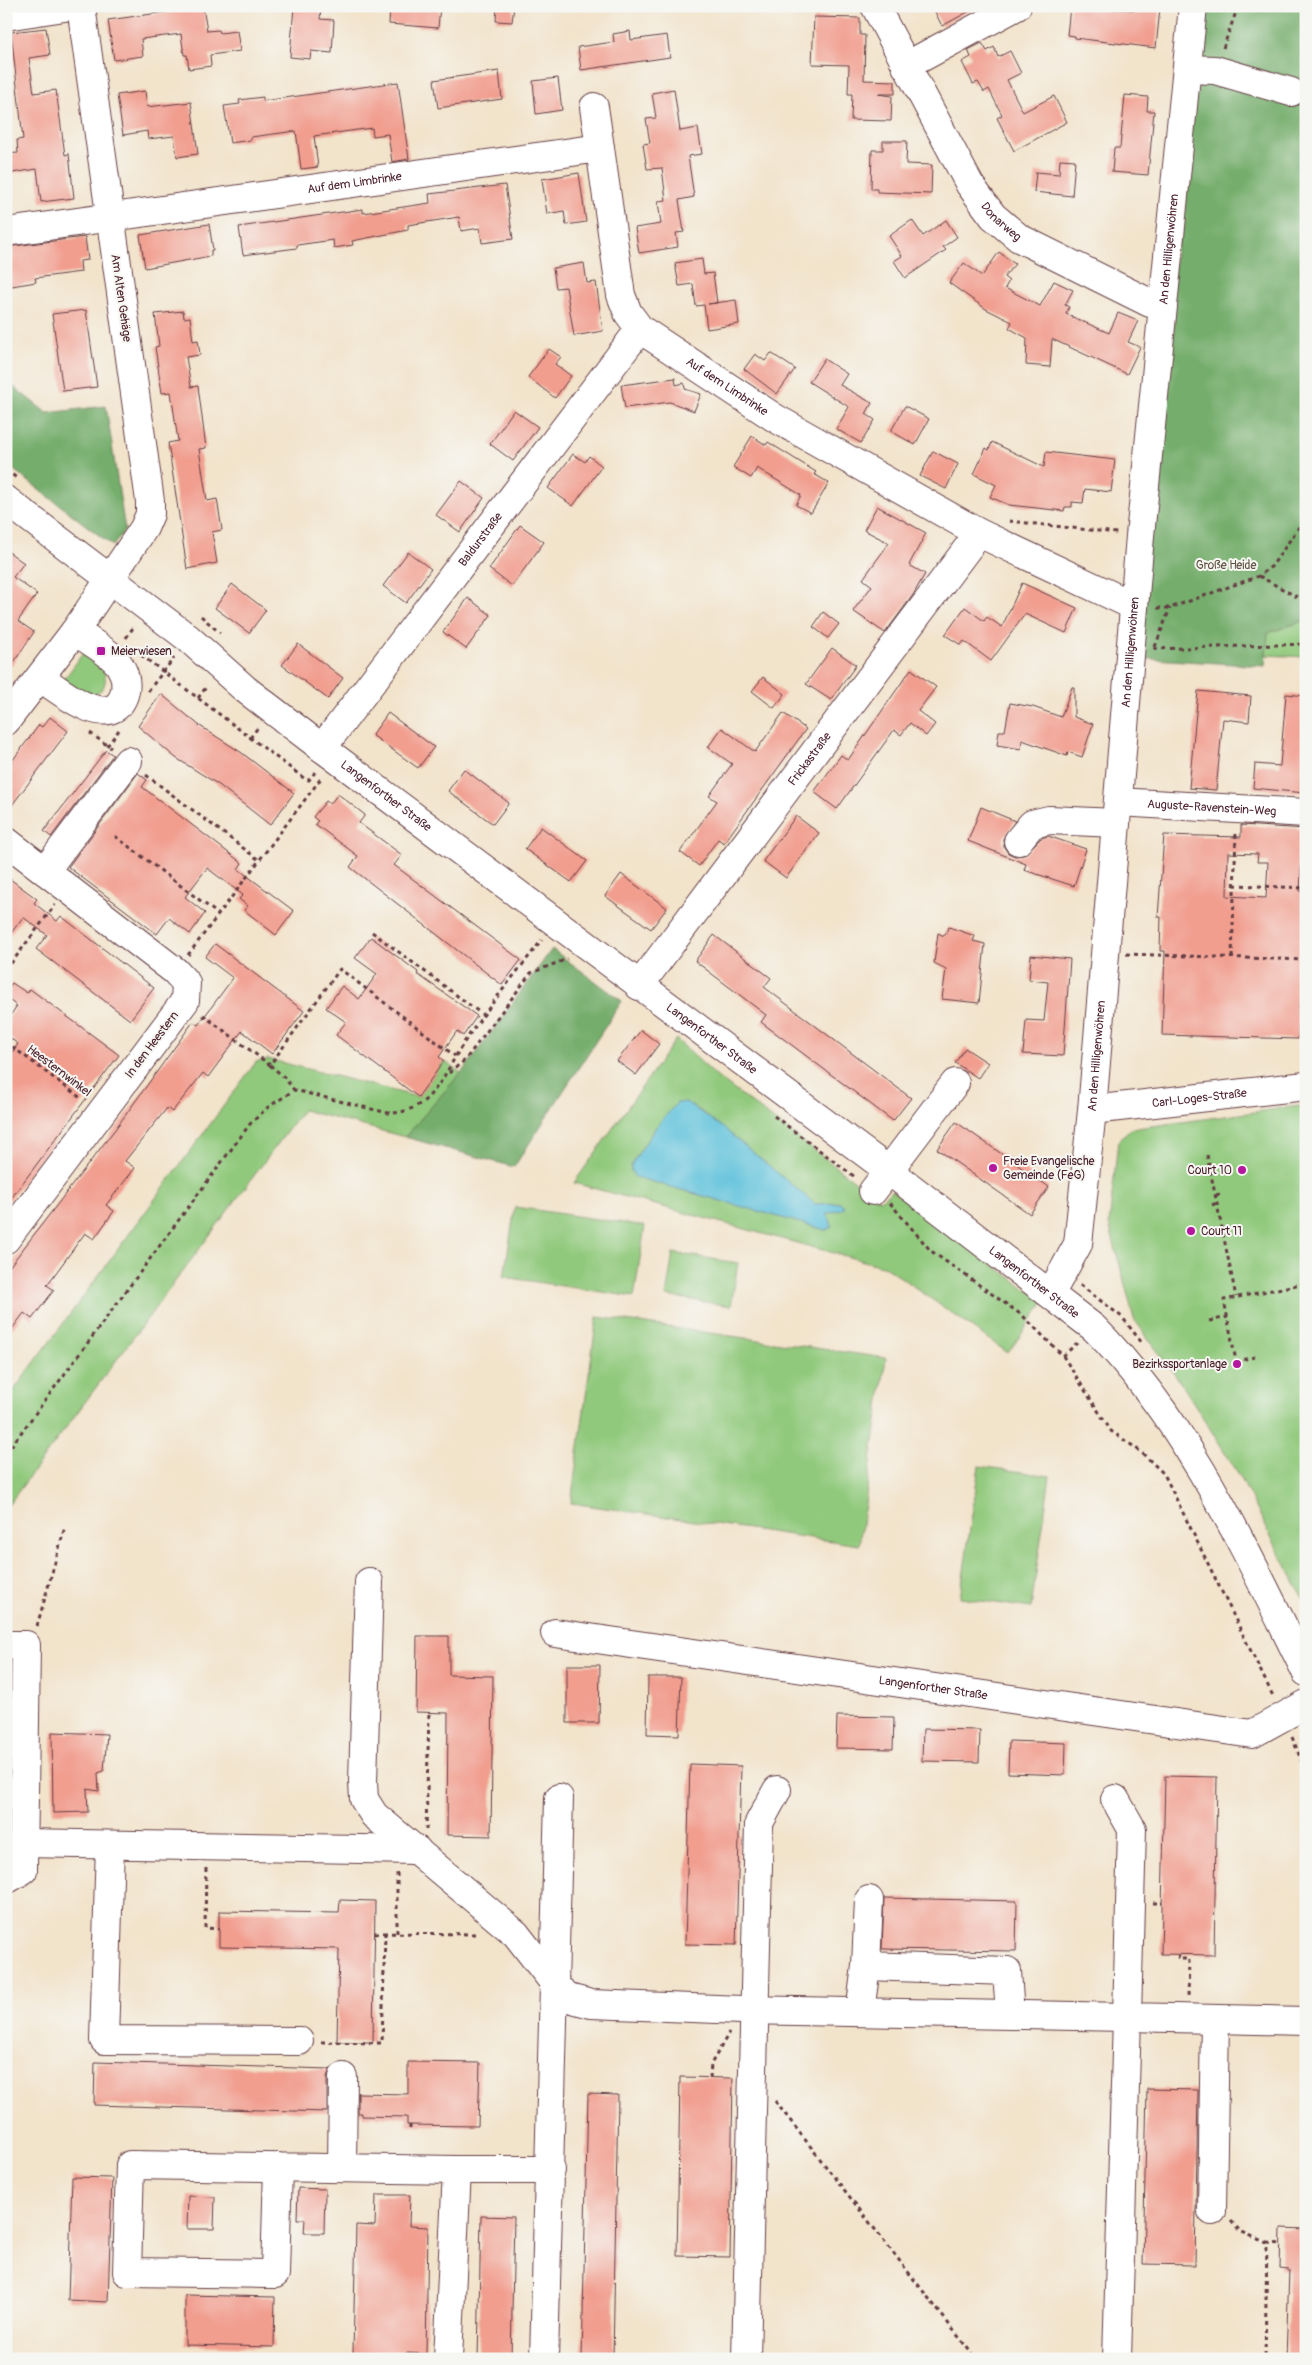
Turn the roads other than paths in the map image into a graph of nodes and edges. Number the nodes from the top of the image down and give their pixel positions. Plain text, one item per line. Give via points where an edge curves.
1 (70, 6) edge
2 (81, 6) edge
3 (875, 6) edge
4 (1017, 6) edge
5 (1193, 6) edge
6 (6, 16) edge
7 (906, 66) junction
8 (1187, 68) junction
9 (1291, 92) dead end
10 (594, 107) dead end
11 (600, 148) junction
12 (110, 216) junction
13 (6, 232) edge
14 (1163, 305) junction
15 (640, 329) junction
16 (6, 500) edge
17 (979, 533) junction
18 (109, 578) junction
19 (1134, 606) junction
20 (75, 631) junction
21 (40, 677) junction
22 (6, 721) edge
23 (319, 760) junction
24 (128, 761) dead end
25 (1117, 812) junction
26 (1306, 813) edge
27 (1018, 841) dead end
28 (6, 842) edge
29 (45, 871) junction
30 (639, 986) junction
31 (955, 1083) dead end
32 (1306, 1086) edge
33 (1092, 1110) junction
34 (881, 1180) junction
35 (6, 1239) edge
36 (1051, 1293) junction
37 (369, 1582) dead end
38 (555, 1633) dead end
39 (16, 1645) edge
40 (1306, 1672) edge
41 (1294, 1710) edge
42 (777, 1790) dead end
43 (559, 1798) dead end
44 (1115, 1799) dead end
45 (24, 1843) junction
46 (110, 1845) junction
47 (413, 1853) junction
48 (6, 1880) edge
49 (869, 1900) dead end
50 (866, 1966) junction
51 (555, 1985) junction
52 (749, 2010) junction
53 (860, 2012) junction
54 (1010, 2015) junction
55 (1127, 2017) junction
56 (1215, 2019) junction
57 (1306, 2021) edge
58 (299, 2041) road end
59 (343, 2077) dead end
60 (278, 2167) junction
61 (342, 2167) junction
62 (456, 2170) junction
63 (551, 2170) junction
64 (1212, 2211) road end
65 (448, 2359) edge
66 (544, 2359) edge
67 (746, 2359) edge
68 (1118, 2359) edge

1 - 6 street
2 - 12 street, Am Alten Gehäge
3 - 7 street, Donarweg
4 - 7 street
5 - 8 street, An den Hilligenwöhren
7 - 14 street, Donarweg via 970,185 993,216 1019,238 1150,303
8 - 9 street via 1215,70
8 - 14 street, An den Hilligenwöhren
10 - 11 street, Auf dem Limbrinke
11 - 12 street, Auf dem Limbrinke
11 - 15 street, Auf dem Limbrinke via 621,295 628,313
12 - 13 street, Auf dem Limbrinke
12 - 18 street, Am Alten Gehäge via 150,514
14 - 19 street, An den Hilligenwöhren
15 - 17 street, Auf dem Limbrinke via 775,418
15 - 23 street, Baldurstraße
16 - 18 street, Langenforther Straße
17 - 19 street, Auf dem Limbrinke
17 - 30 street, Frickastraße
18 - 20 street
18 - 23 street, Langenforther Straße via 188,638
19 - 25 street, An den Hilligenwöhren
20 - 21 street
20 - 21 street via 119,664 126,687 122,700 111,709 94,710 75,702
21 - 22 street
23 - 30 street, Langenforther Straße
24 - 29 street
25 - 26 street, Auguste-Ravenstein-Weg via 1236,809
25 - 27 street, Auguste-Ravenstein-Weg via 1032,824
25 - 33 street, An den Hilligenwöhren
28 - 29 street, In den Heestern
29 - 35 street, In den Heestern via 175,971 186,984 184,1001
30 - 34 street, Langenforther Straße
31 - 34 street
32 - 33 street, Carl-Loges-Straße
33 - 36 street, An den Hilligenwöhren via 1078,1244
34 - 36 street, Langenforther Straße
36 - 40 street, Langenforther Straße via 1118,1352 1176,1429 1210,1484
37 - 47 street via 364,1799 374,1814
38 - 41 street, Langenforther Straße via 1252,1734
39 - 45 street
42 - 52 street via 759,1824
43 - 51 street
44 - 55 street via 1132,1829
45 - 46 street
45 - 48 street via 23,1870
46 - 47 street
46 - 58 street via 104,2040
47 - 51 street via 516,1934
49 - 50 street
50 - 53 street
50 - 54 street via 1007,1971
51 - 52 street via 565,1997 591,2004
51 - 63 street
52 - 53 street
52 - 67 street via 754,2075
53 - 54 street
54 - 55 street
55 - 56 street
55 - 68 street
56 - 57 street
56 - 64 street
59 - 61 street
60 - 60 street via 130,2165 127,2272 275,2274
60 - 61 street
61 - 62 street
62 - 63 street
62 - 65 street
63 - 66 street

